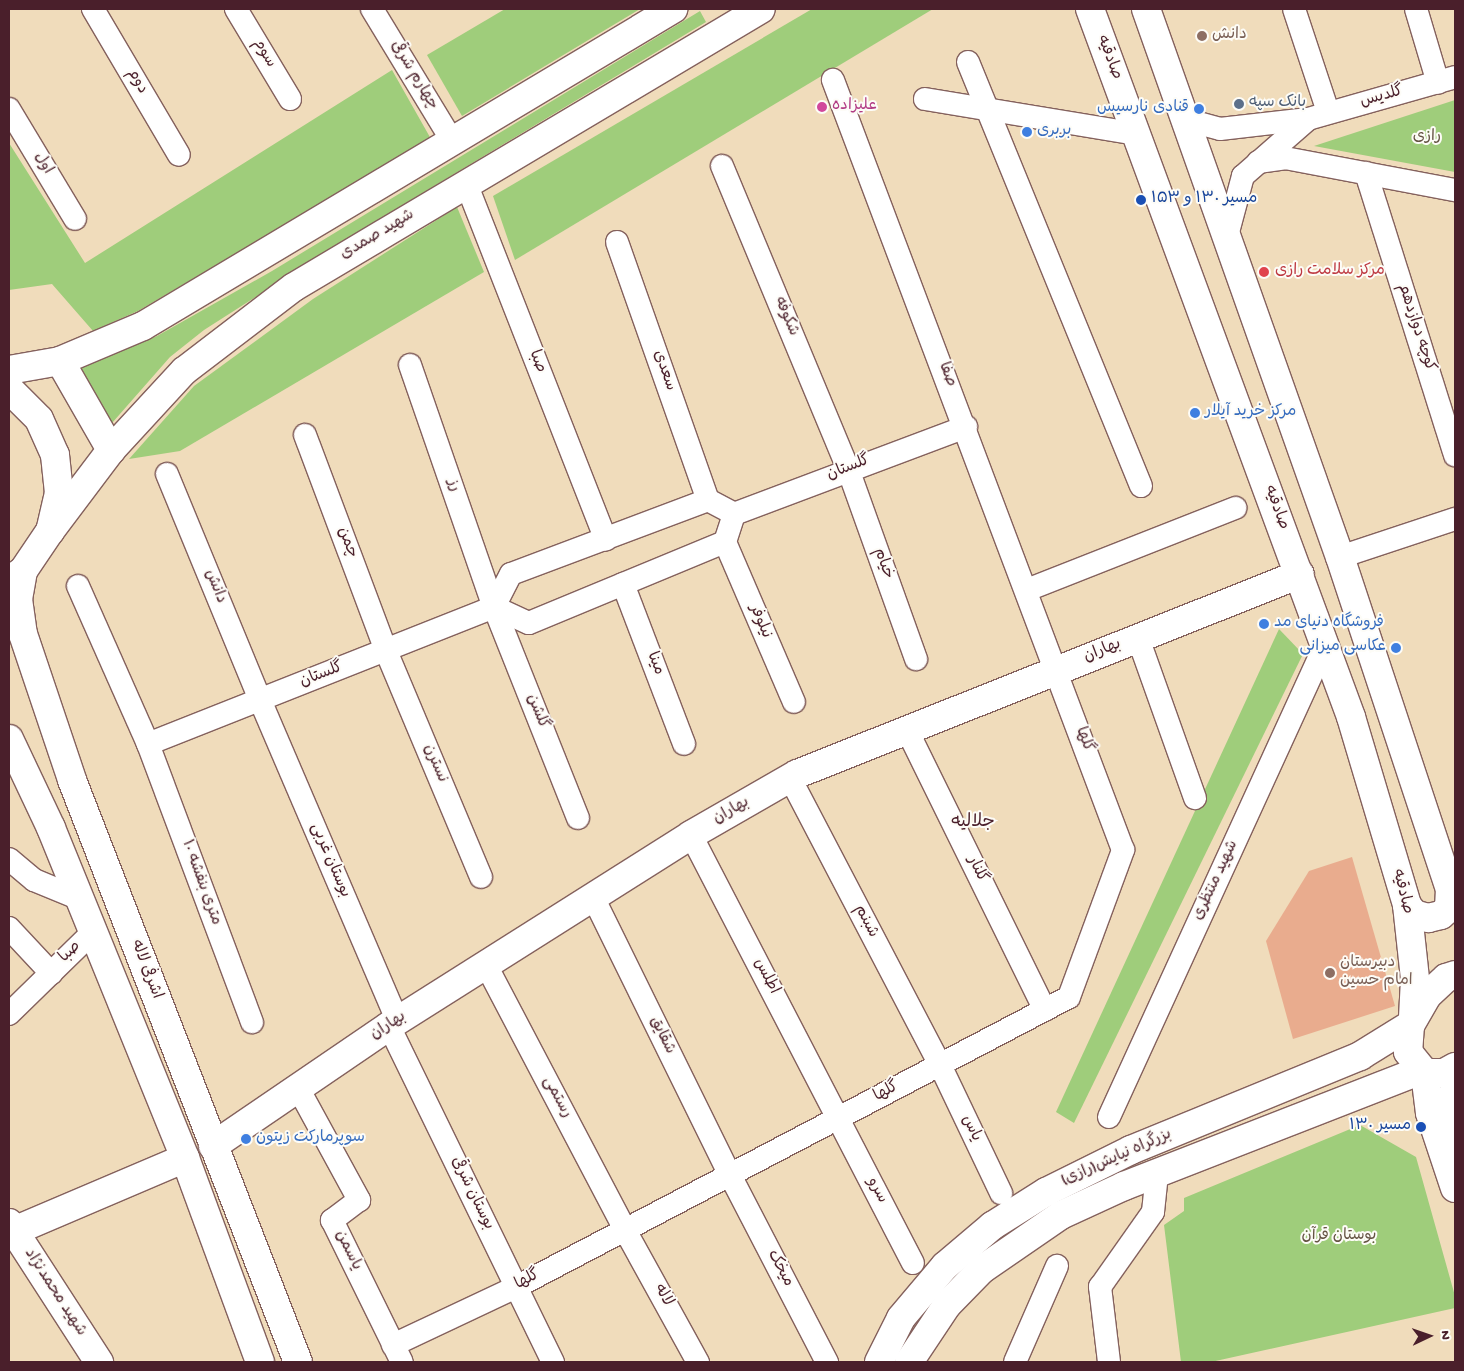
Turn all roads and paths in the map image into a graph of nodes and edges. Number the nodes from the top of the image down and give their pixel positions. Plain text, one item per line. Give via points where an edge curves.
1 (92, 9) edge
2 (236, 9) edge
3 (372, 9) edge
4 (673, 9) edge
5 (761, 9) edge
6 (1090, 9) edge
7 (1146, 9) edge
8 (1294, 9) edge
9 (1416, 9) edge
10 (732, 16) edge
11 (968, 62) dead end
12 (833, 80) dead end
13 (1447, 80) edge
14 (290, 99) dead end
15 (925, 99) dead end
16 (9, 109) edge
17 (985, 109) junction
18 (1318, 116) junction
19 (1187, 120) junction
20 (1136, 134) junction
21 (453, 142) junction
22 (178, 155) dead end
23 (1258, 162) junction
24 (722, 166) dead end
25 (1366, 173) junction
26 (466, 183) junction
27 (1455, 190) edge
28 (75, 219) dead end
29 (1227, 236) junction
30 (618, 242) dead end
31 (60, 361) junction
32 (410, 365) dead end
33 (9, 370) edge
34 (9, 389) edge
35 (966, 427) junction
36 (305, 435) dead end
37 (111, 450) junction
38 (1455, 455) edge
39 (848, 469) junction
40 (168, 474) dead end
41 (1141, 486) dead end
42 (708, 500) junction
43 (1234, 508) dead end
44 (734, 514) junction
45 (1455, 519) edge
46 (50, 531) junction
47 (606, 540) junction
48 (725, 542) junction
49 (1340, 557) junction
50 (1300, 574) junction
51 (16, 576) edge
52 (623, 584) junction
53 (78, 586) dead end
54 (1027, 590) junction
55 (494, 607) junction
56 (1138, 638) junction
57 (1326, 645) junction
58 (386, 651) junction
59 (916, 659) dead end
60 (1058, 670) junction
61 (260, 700) junction
62 (794, 702) dead end
63 (907, 730) junction
64 (9, 739) edge
65 (148, 744) junction
66 (684, 744) dead end
67 (790, 778) junction
68 (1196, 798) dead end
69 (578, 818) dead end
70 (692, 835) junction
71 (9, 859) edge
72 (481, 877) dead end
73 (593, 897) junction
74 (1453, 898) edge
75 (80, 899) junction
76 (1407, 905) junction
77 (9, 928) edge
78 (92, 933) junction
79 (486, 965) junction
80 (51, 973) junction
81 (1455, 975) edge
82 (1045, 1010) junction
83 (9, 1014) edge
84 (252, 1022) dead end
85 (1412, 1022) junction
86 (393, 1024) junction
87 (940, 1065) junction
88 (1455, 1067) edge
89 (1423, 1071) junction
90 (298, 1088) junction
91 (1455, 1088) edge
92 (1109, 1117) dead end
93 (839, 1118) junction
94 (214, 1146) junction
95 (185, 1158) junction
96 (1157, 1174) junction
97 (730, 1175) junction
98 (1452, 1178) edge
99 (1001, 1193) dead end
100 (12, 1227) edge
101 (625, 1230) junction
102 (913, 1263) dead end
103 (1057, 1266) dead end
104 (516, 1288) junction
105 (398, 1354) edge
106 (100, 1362) edge
107 (260, 1362) edge
108 (298, 1362) edge
109 (553, 1362) edge
110 (698, 1362) edge
111 (827, 1362) edge
112 (879, 1362) edge
113 (909, 1362) edge
114 (1016, 1362) edge
115 (1109, 1362) edge

1 - 22 street, دوم
2 - 14 street, سوم
3 - 21 street, چهارم شرقی
4 - 21 main road
5 - 10 main road, شهید صمدی
6 - 20 main road, صادقیه
7 - 19 main road
8 - 18 street
9 - 13 street
10 - 26 main road, شهید صمدی
11 - 17 street
12 - 35 street, صفا
13 - 18 street, گلدیس
15 - 17 street
16 - 28 street, اول
17 - 20 street
17 - 41 street
18 - 19 street, گلدیس via 1220,129
18 - 23 street
19 - 29 main road
20 - 50 main road, صادقیه
21 - 31 main road via 143,326
23 - 25 street via 1285,158
23 - 29 street via 1243,176
24 - 39 street, شکوفه
25 - 27 street
25 - 38 street, کوچه دوازدهم
26 - 37 main road, شهید صمدی via 294,287 184,371
26 - 47 street, صبا
29 - 49 main road
30 - 42 street, سعدی
31 - 33 main road
31 - 37 main road
32 - 55 street, رز
34 - 46 main road via 39,419 55,455 59,493
35 - 39 street, گلستان
35 - 54 street, صفا
36 - 58 street, چمن
37 - 46 main road, شهید صمدی
39 - 44 street, گلستان
39 - 59 street, خیام
40 - 61 street, دانش
42 - 44 street
42 - 47 street
43 - 54 street
44 - 48 street
45 - 49 street
46 - 51 main road, شهید صمدی
47 - 55 street via 511,574
48 - 52 street
48 - 62 street, نیلوفر
49 - 74 main road
50 - 56 main road, بهاران
50 - 57 main road, صادقیه
51 - 94 main road, اشرفی لاله via 23,634 72,780
52 - 55 street via 529,623
52 - 66 street, مینا
53 - 65 street, ۱۰ متری بنفشه
54 - 60 street, صفا
55 - 58 street, گلستان
55 - 69 street, گلشن
56 - 60 main road, بهاران
56 - 68 street
57 - 76 main road, صادقیه
57 - 92 street, شهید منتظری
58 - 61 street, گلستان
58 - 72 street, نسترن
60 - 63 main road, بهاران
60 - 82 street, گلها via 1123,850 1069,998
61 - 65 street, گلستان
61 - 86 street, بوستان غربی
63 - 67 main road, بهاران
63 - 82 street, گلنار
64 - 75 main road
65 - 84 street, ۱۰ متری بنفشه
67 - 70 main road, بهاران
67 - 87 street, شبنم
70 - 73 main road, بهاران
70 - 93 street, اطلس
71 - 75 street via 34,880
73 - 79 main road, بهاران
73 - 97 street, شقایق
74 - 76 main road via 1441,915 1428,918 1414,914
75 - 78 main road
76 - 85 main road, صادقیه via 1415,979
77 - 80 street, صبا
78 - 80 street, صبا
78 - 95 main road
79 - 86 main road, بهاران
79 - 101 street, رستمی
80 - 83 street, صبا
81 - 85 main road via 1446,978 1426,996
82 - 87 street, گلها
85 - 89 main road, صادقیه via 1408,1052
85 - 112 main road, بزرگراه نیایش(رازی) via 1360,1056 1131,1150 1046,1192 992,1226 945,1266 901,1318
86 - 90 main road, بهاران
86 - 104 street, بوستان شرقی
87 - 93 street, گلها
87 - 99 street, یاس
88 - 89 main road, بزرگراه نیایش(رازی) via 1444,1073
89 - 96 main road, بزرگراه نیایش(رازی)
89 - 98 main road via 1430,1113
90 - 94 main road, بهاران
90 - 105 street, یاسمن via 359,1200 332,1220
91 - 98 main road via 1450,1112
93 - 97 street, گلها
93 - 102 street, سرو
94 - 108 main road, اشرفی لاله
95 - 100 main road
95 - 107 main road
96 - 113 main road, بزرگراه نیایش(رازی) via 1061,1215 981,1270 946,1305
96 - 115 street via 1153,1212 1100,1287
97 - 101 street, گلها
97 - 111 street, میخک
100 - 106 main road, شهید محمدنژاد
101 - 104 street, گلها
101 - 110 street, لاله
103 - 114 street
104 - 105 street, گلها
104 - 109 street, بوستان شرقی

